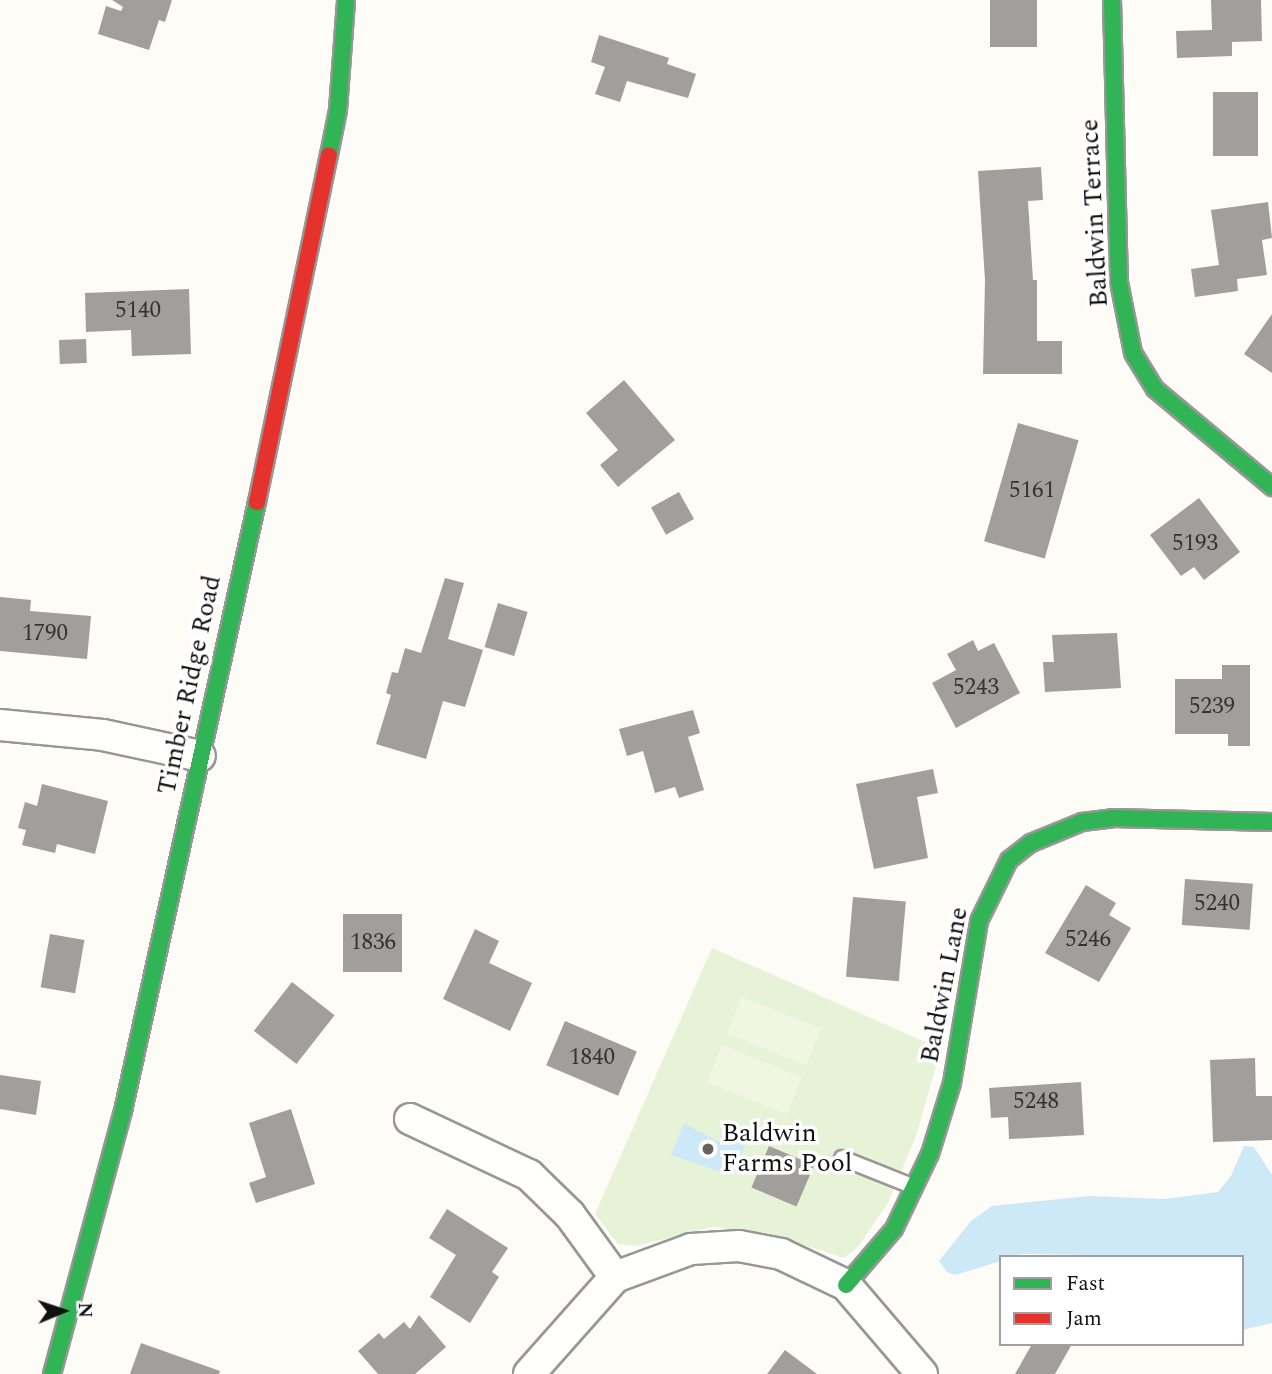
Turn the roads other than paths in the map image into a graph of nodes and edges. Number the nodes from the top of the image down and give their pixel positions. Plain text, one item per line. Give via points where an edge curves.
1 (346, 0) edge
2 (1112, 0) edge
3 (1272, 487) edge
4 (0, 725) edge
5 (200, 756) junction
6 (1272, 822) edge
7 (410, 1119) dead end
8 (842, 1158) dead end
9 (914, 1187) junction
10 (615, 1277) junction
11 (846, 1285) junction
12 (52, 1374) edge
13 (529, 1374) edge
14 (922, 1374) edge

1 - 5 street, Timber Ridge Road via 345,55 328,163
2 - 3 street, Baldwin Terrace via 1119,282 1133,353 1155,389
4 - 5 street via 103,735
5 - 12 street, Timber Ridge Road via 123,1111
6 - 9 street, Baldwin Lane via 1113,818 1082,822 1031,844 1009,860 978,920 952,1083
7 - 10 street via 529,1175 570,1215
8 - 9 lane
9 - 11 street, Baldwin Lane via 894,1229
10 - 11 street via 691,1249 738,1246 781,1254
10 - 13 street
11 - 14 street

